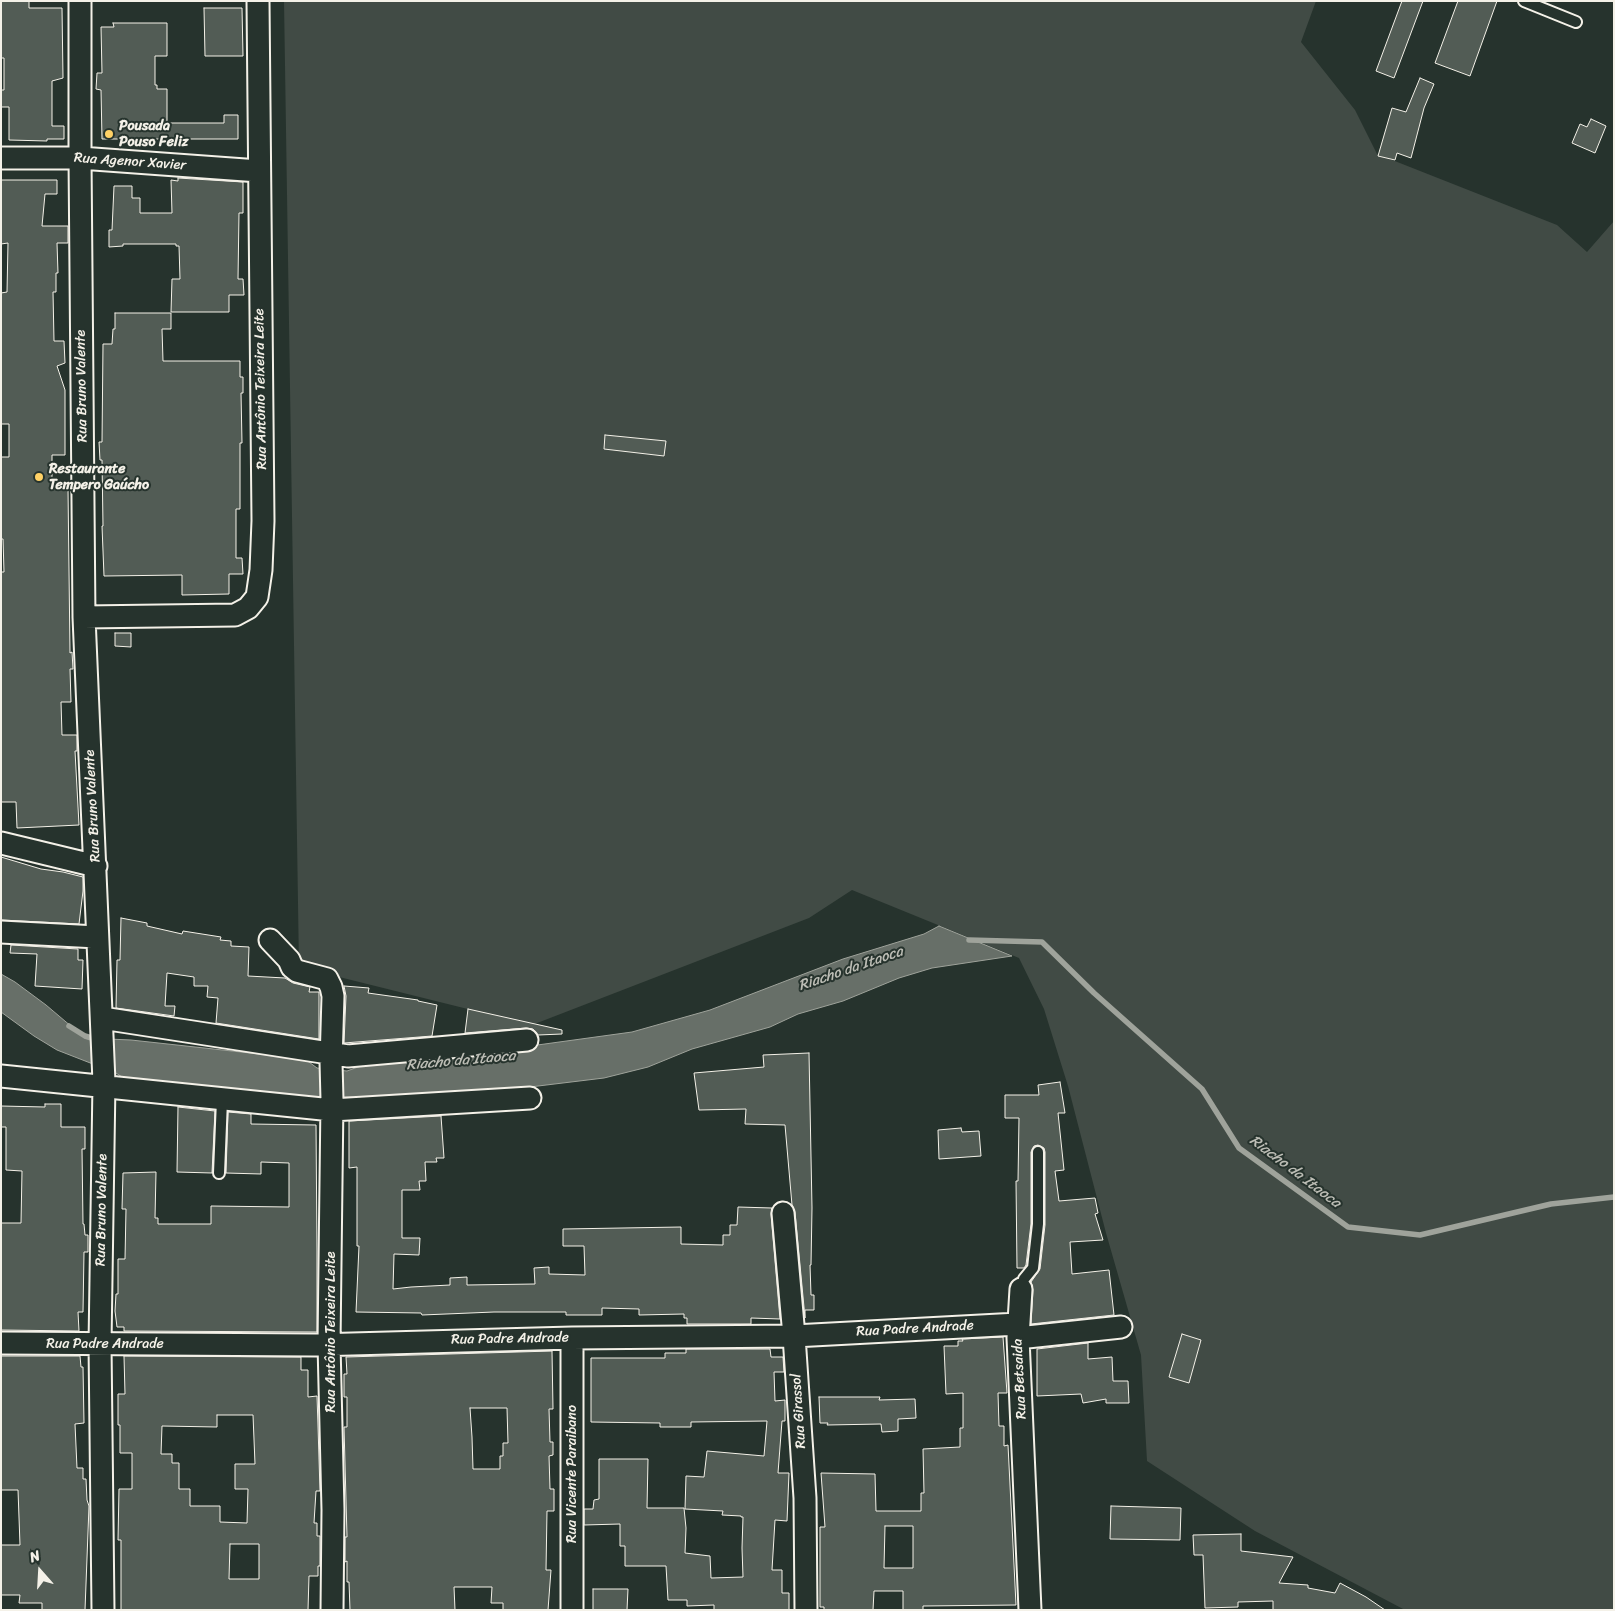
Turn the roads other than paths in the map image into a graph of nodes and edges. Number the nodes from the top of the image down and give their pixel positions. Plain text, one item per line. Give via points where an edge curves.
1 (80, 1) edge
2 (258, 1) edge
3 (1524, 1) edge
4 (1576, 22) dead end
5 (1, 158) edge
6 (80, 158) junction
7 (259, 171) junction
8 (84, 617) junction
9 (1, 843) edge
10 (96, 866) junction
11 (1, 932) edge
12 (97, 936) junction
13 (270, 940) dead end
14 (101, 1022) junction
15 (527, 1040) dead end
16 (331, 1058) junction
17 (1, 1076) edge
18 (104, 1084) junction
19 (530, 1098) dead end
20 (222, 1100) junction
21 (332, 1105) junction
22 (1038, 1152) dead end
23 (219, 1174) dead end
24 (783, 1213) dead end
25 (1021, 1289) joint
26 (1121, 1327) dead end
27 (1018, 1331) junction
28 (794, 1336) junction
29 (572, 1338) junction
30 (1, 1343) edge
31 (100, 1344) junction
32 (329, 1344) junction
33 (103, 1610) edge
34 (332, 1610) edge
35 (572, 1610) edge
36 (806, 1610) edge
37 (1030, 1610) edge

1 - 6 street, Rua Bruno Valente
2 - 7 street, Rua Antônio Teixeira Leite
3 - 4 lane
5 - 6 street, Rua Agenor Xavier
6 - 7 street, Rua Agenor Xavier
6 - 8 street, Rua Bruno Valente
7 - 8 street, Rua Antônio Teixeira Leite via 263,521 257,597 248,608 235,615
8 - 10 street, Rua Bruno Valente
9 - 10 street
10 - 12 street, Rua Bruno Valente
11 - 12 street
12 - 14 street, Rua Bruno Valente
13 - 16 street, Rua Antônio Teixeira Leite via 297,971 329,982 333,996
14 - 16 street
14 - 18 street, Rua Bruno Valente
15 - 16 street
16 - 21 street, Rua Antônio Teixeira Leite
17 - 18 street
18 - 20 street
18 - 31 street, Rua Bruno Valente
19 - 21 street via 401,1107
20 - 21 street
20 - 23 lane
21 - 32 street, Rua Antônio Teixeira Leite
22 - 25 lane, Rua Betsaida via 1038,1224 1033,1268
24 - 28 street, Rua Girassol
25 - 27 street, Rua Betsaida
26 - 27 street, Rua Padre Andrade
27 - 28 street, Rua Padre Andrade
27 - 37 street, Rua Betsaida
28 - 29 street, Rua Padre Andrade
28 - 36 street, Rua Girassol via 805,1498
29 - 32 street, Rua Padre Andrade
29 - 35 street, Rua Vicente Paraibano
30 - 31 street, Rua Padre Andrade
31 - 32 street, Rua Padre Andrade
31 - 33 street, Rua Bruno Valente
32 - 34 street, Rua Antônio Teixeira Leite

